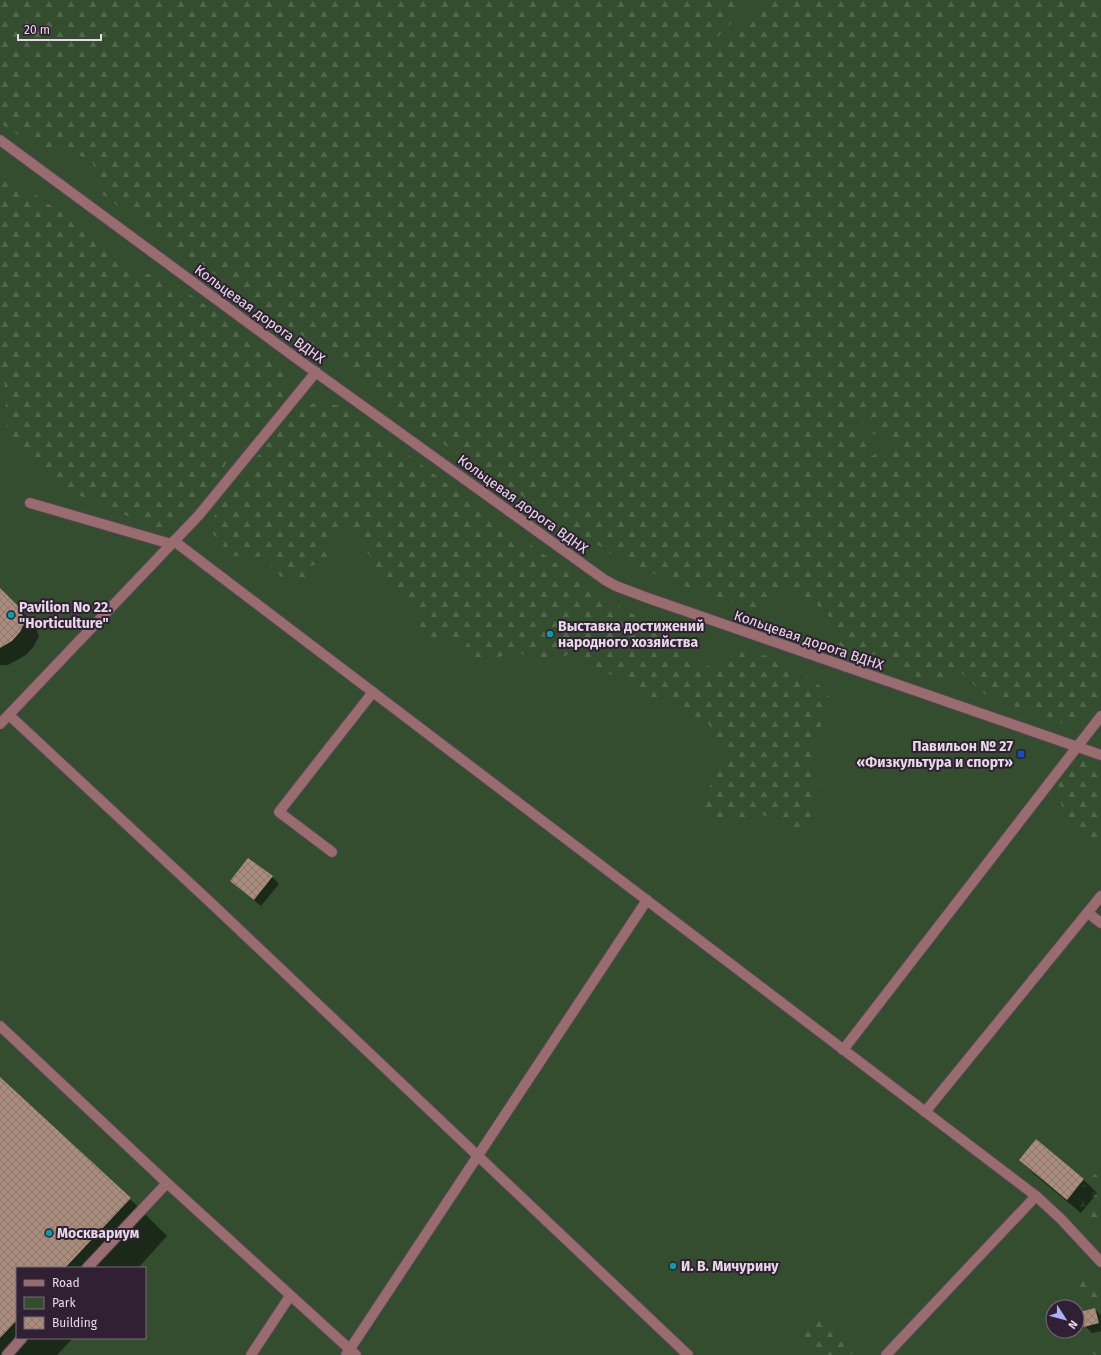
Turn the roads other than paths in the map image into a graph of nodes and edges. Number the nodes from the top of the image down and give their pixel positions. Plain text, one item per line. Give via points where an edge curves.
1 (0, 140) edge
2 (316, 372) junction
3 (30, 503) dead end
4 (173, 542) junction
5 (373, 692) junction
6 (9, 715) junction
7 (1101, 716) edge
8 (0, 724) edge
9 (1077, 747) junction
10 (1101, 755) edge
11 (332, 852) dead end
12 (1101, 896) edge
13 (647, 900) junction
14 (1088, 912) junction
15 (1101, 923) edge
16 (0, 1026) edge
17 (843, 1050) junction
18 (925, 1112) junction
19 (478, 1156) junction
20 (167, 1183) junction
21 (1036, 1196) junction
22 (1101, 1262) edge
23 (89, 1267) edge
24 (290, 1296) junction
25 (21, 1339) edge
26 (350, 1353) edge
27 (7, 1355) edge
28 (250, 1355) edge
29 (688, 1355) edge
30 (886, 1355) edge

1 - 2 street, Кольцевая дорога ВДНХ
2 - 4 street via 199,515
2 - 9 street, Кольцевая дорога ВДНХ via 616,586
3 - 4 street
4 - 5 street
4 - 6 street
5 - 11 street via 279,812
5 - 13 street
6 - 8 street
6 - 19 street
7 - 9 street
9 - 10 street, Кольцевая дорога ВДНХ
9 - 17 street
12 - 14 street
13 - 17 street
13 - 19 street
14 - 15 street
14 - 18 street
16 - 20 street
17 - 18 street
18 - 21 street
19 - 26 street
19 - 29 street
20 - 23 street
20 - 24 street
21 - 22 street
21 - 30 street
24 - 26 street
24 - 28 street
25 - 27 street

